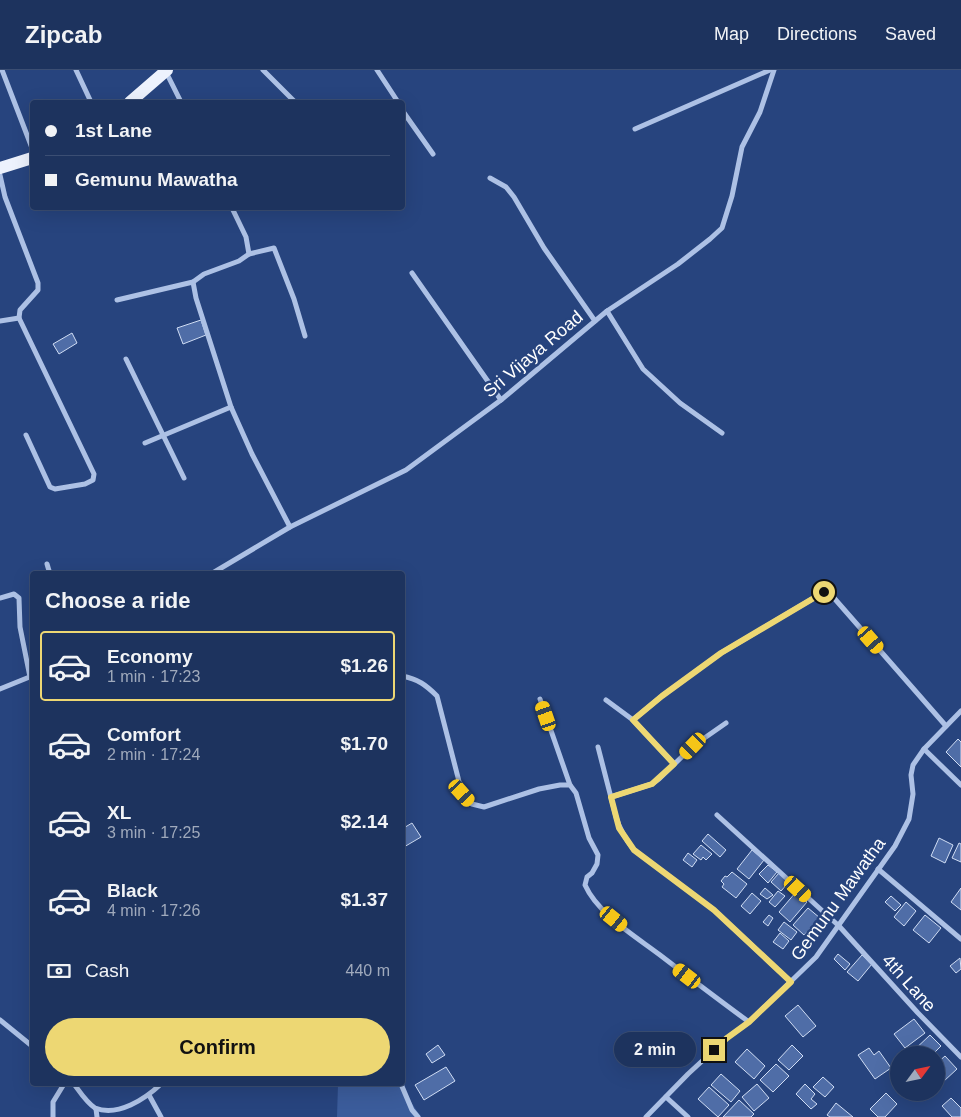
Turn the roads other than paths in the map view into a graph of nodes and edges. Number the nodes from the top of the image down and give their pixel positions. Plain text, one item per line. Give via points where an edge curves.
1 (2, 70) edge
2 (76, 70) edge
3 (264, 70) edge
4 (377, 70) edge
5 (770, 70) edge
6 (774, 70) edge
7 (162, 72) edge
8 (90, 100) edge
9 (132, 100) edge
10 (180, 100) edge
11 (293, 100) edge
12 (397, 100) edge
13 (405, 114) edge
14 (636, 130) dead end
15 (30, 143) edge
16 (433, 154) dead end
17 (30, 159) edge
18 (0, 168) edge
19 (0, 175) edge
20 (490, 178) dead end
21 (233, 210) edge
22 (249, 254) junction
23 (412, 273) dead end
24 (193, 282) junction
25 (117, 300) dead end
26 (607, 311) junction
27 (19, 318) junction
28 (595, 321) junction
29 (0, 322) edge
30 (305, 336) dead end
31 (126, 359) dead end
32 (501, 400) junction
33 (231, 407) junction
34 (722, 433) dead end
35 (26, 435) dead end
36 (163, 436) junction
37 (146, 443) dead end
38 (184, 478) dead end
39 (290, 527) junction
40 (47, 564) dead end
41 (49, 571) edge
42 (216, 571) edge
43 (0, 598) edge
44 (30, 672) edge
45 (30, 676) edge
46 (405, 676) edge
47 (0, 689) edge
48 (540, 699) dead end
49 (606, 700) dead end
50 (961, 711) edge
51 (633, 720) junction
52 (726, 723) dead end
53 (946, 726) junction
54 (598, 747) dead end
55 (924, 749) junction
56 (674, 764) junction
57 (570, 785) junction
58 (961, 785) edge
59 (611, 797) junction
60 (716, 815) dead end
61 (878, 869) junction
62 (839, 926) junction
63 (961, 939) edge
64 (791, 982) junction
65 (0, 1020) edge
66 (749, 1022) junction
67 (30, 1044) edge
68 (961, 1057) edge
69 (63, 1086) edge
70 (76, 1086) edge
71 (159, 1086) edge
72 (403, 1086) edge
73 (149, 1095) junction
74 (666, 1096) junction
75 (96, 1109) junction
76 (53, 1117) edge
77 (97, 1117) edge
78 (161, 1117) edge
79 (418, 1117) edge
80 (646, 1117) edge
81 (688, 1117) edge

1 - 15 street
2 - 8 street
3 - 11 street
4 - 12 street
5 - 14 street
6 - 26 street, Sri Vijaya Road via 760,112 742,147 722,228 678,264
7 - 9 main road
7 - 10 street
13 - 16 street
17 - 18 main road
19 - 27 street via 5,197 38,283 38,290 20,310
20 - 28 street via 506,187 514,197 544,248
21 - 22 street via 246,237
22 - 24 street
22 - 30 street via 271,247 276,250
23 - 32 street
24 - 25 street
24 - 33 street
26 - 28 street, Sri Vijaya Road
26 - 34 street via 644,369 680,403
27 - 29 street
27 - 35 street via 94,474 93,480 55,489 50,487
28 - 32 street, Sri Vijaya Road
31 - 36 street
32 - 39 street, Sri Vijaya Road via 406,470
33 - 36 street
33 - 39 street
36 - 37 street
36 - 38 street
39 - 42 street, Sri Vijaya Road
40 - 41 street
43 - 44 street via 14,594 19,598 20,627
45 - 47 street
46 - 57 street via 426,685 437,696 462,793 472,804 484,807 539,789
48 - 57 street
49 - 51 street
50 - 53 street, Gemunu Mawatha
51 - 53 street via 721,653 824,592 834,598
51 - 56 street
52 - 56 street
53 - 55 street, Gemunu Mawatha
54 - 59 street
55 - 58 street
55 - 61 street, Gemunu Mawatha via 910,775 913,794 909,819
56 - 59 street via 652,784
57 - 66 street via 576,793 589,838 598,855 597,864 587,877 585,886 589,896 626,929
59 - 64 street via 619,828 634,850 714,910
60 - 62 street, 4th Lane
61 - 62 street, Gemunu Mawatha
61 - 63 street
62 - 64 street, Gemunu Mawatha via 816,957
62 - 68 street, 4th Lane
64 - 66 street, Gemunu Mawatha
65 - 67 street
66 - 74 street, Gemunu Mawatha via 727,1038
69 - 76 street via 53,1102
70 - 75 street
71 - 73 street
72 - 79 street
73 - 75 street via 123,1109
73 - 78 street
74 - 80 street, Gemunu Mawatha
74 - 81 street
75 - 77 street

